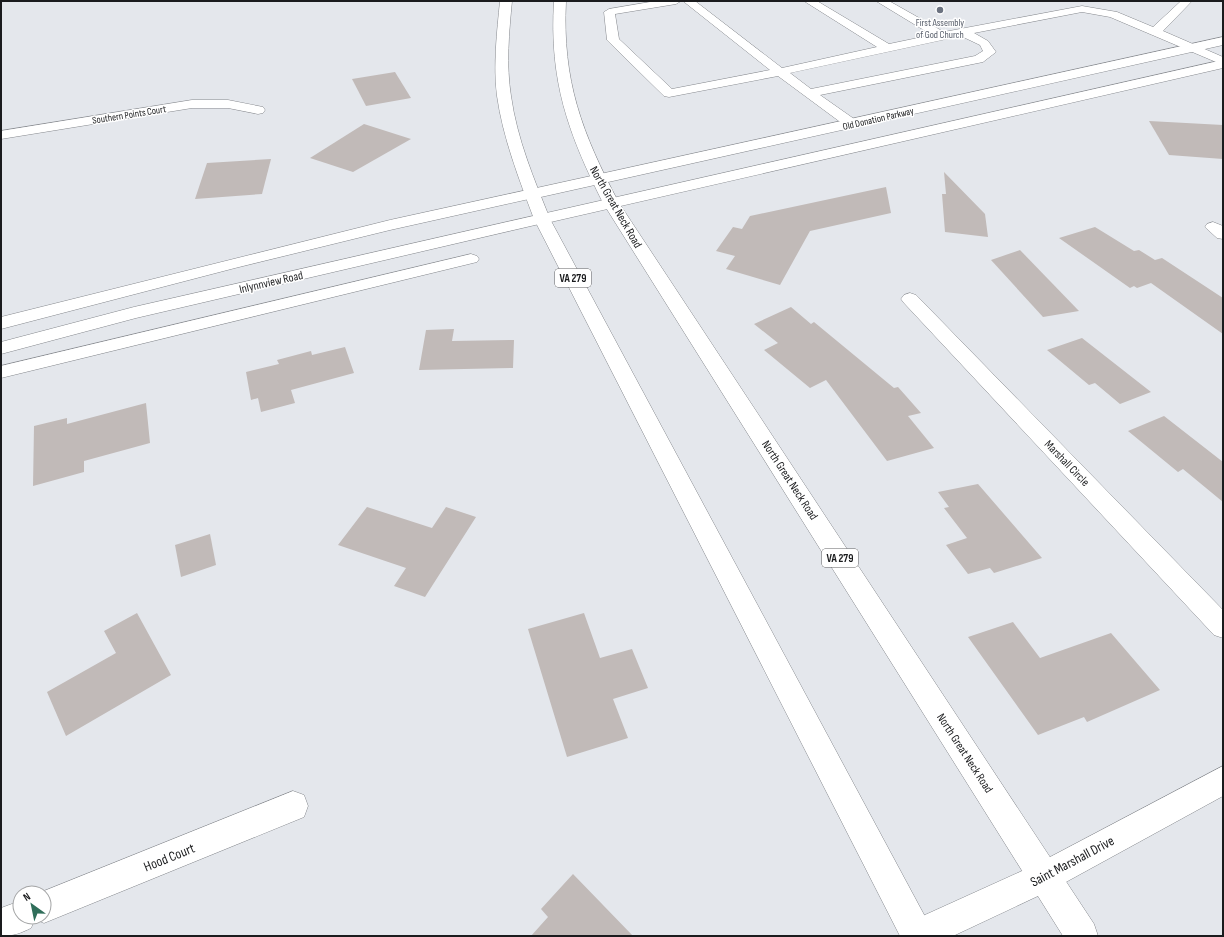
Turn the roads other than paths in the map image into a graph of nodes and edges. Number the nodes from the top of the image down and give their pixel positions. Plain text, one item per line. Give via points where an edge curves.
1 (506, 1) edge
2 (560, 1) edge
3 (676, 1) edge
4 (688, 1) edge
5 (809, 1) edge
6 (881, 1) edge
7 (1187, 1) edge
8 (962, 32) junction
9 (1155, 32) junction
10 (942, 36) junction
11 (1223, 41) edge
12 (887, 48) junction
13 (1191, 48) junction
14 (1223, 61) edge
15 (1223, 64) edge
16 (780, 72) junction
17 (809, 93) junction
18 (258, 110) dead end
19 (852, 124) junction
20 (1, 135) edge
21 (599, 180) junction
22 (532, 194) junction
23 (612, 203) junction
24 (542, 219) junction
25 (472, 259) dead end
26 (910, 299) dead end
27 (1, 323) edge
28 (1, 348) edge
29 (1, 372) edge
30 (1223, 627) edge
31 (1223, 780) edge
32 (293, 806) dead end
33 (1044, 877) junction
34 (52, 904) edge
35 (12, 920) edge
36 (1, 924) edge
37 (917, 936) edge
38 (1082, 936) edge

1 - 22 street, VA 279 via 502,48 504,94 510,129
2 - 21 street, North Great Neck Road / VA 279 via 560,56 566,89 577,127
3 - 16 lane via 609,12 613,40 669,92
4 - 16 lane
5 - 12 lane
6 - 10 lane
7 - 9 lane
8 - 9 lane via 1082,9 1113,14
8 - 10 lane
8 - 17 lane via 984,43 990,52 979,59
9 - 13 lane
10 - 12 lane
11 - 13 street, Old Donation Parkway
12 - 16 lane
13 - 14 lane
13 - 19 street, Old Donation Parkway
15 - 23 street, Old Donation Parkway
16 - 17 lane
17 - 19 lane
18 - 20 street, Southern Points Court via 228,104 192,104
19 - 21 street, Old Donation Parkway
21 - 22 street, Old Donation Parkway
21 - 23 street, North Great Neck Road / VA 279
22 - 24 street, VA 279
22 - 27 street via 252,258
23 - 24 street, Old Donation Parkway
23 - 33 street, North Great Neck Road / VA 279
24 - 28 street, Inlynnview Road via 134,313
24 - 37 street, VA 279
25 - 29 lane
26 - 30 street, Marshall Circle
31 - 33 street, Saint Marshall Drive
32 - 34 street, Hood Court
33 - 37 street, Saint Marshall Drive
33 - 38 street, North Great Neck Road / VA 279
35 - 36 street

